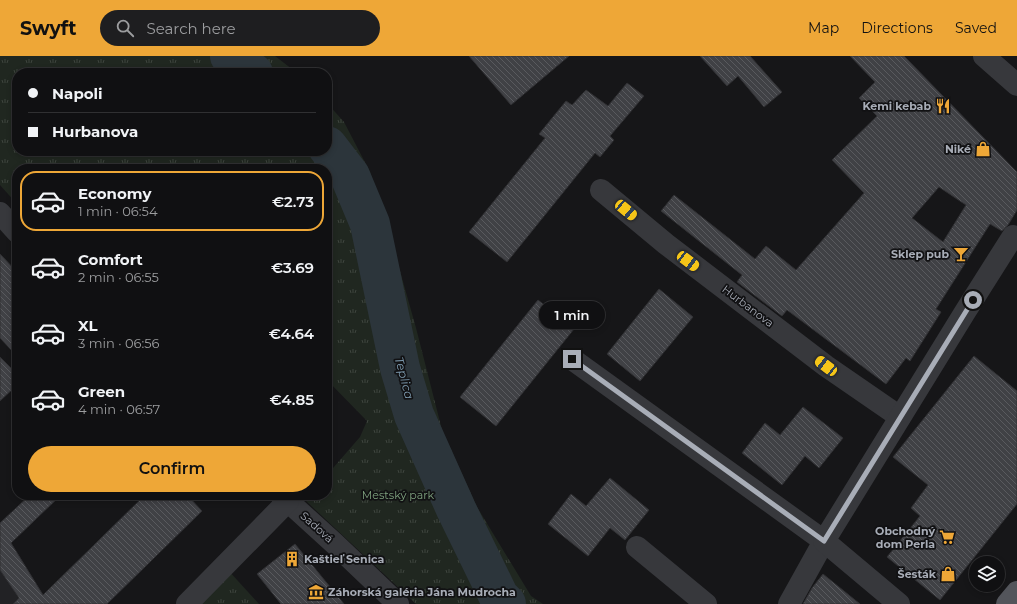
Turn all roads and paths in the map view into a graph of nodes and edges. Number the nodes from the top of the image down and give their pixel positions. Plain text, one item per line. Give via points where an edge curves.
1 (984, 56) edge
2 (1017, 85) edge
3 (601, 190) dead end
4 (0, 213) edge
5 (12, 226) edge
6 (1013, 236) dead end
7 (572, 359) dead end
8 (900, 417) junction
9 (282, 500) edge
10 (286, 500) edge
11 (824, 541) junction
12 (637, 547) dead end
13 (1017, 592) edge
14 (187, 604) edge
15 (398, 604) edge
16 (706, 604) edge
17 (788, 604) edge
18 (899, 604) edge
19 (1007, 604) edge

1 - 2 street
3 - 8 street, Hurbanova via 666,244 826,366
4 - 5 street
6 - 8 street
7 - 11 street
8 - 11 street
9 - 14 street, Sadová
10 - 15 street, Sadová
11 - 17 street
11 - 18 street
12 - 16 street
13 - 19 main road

